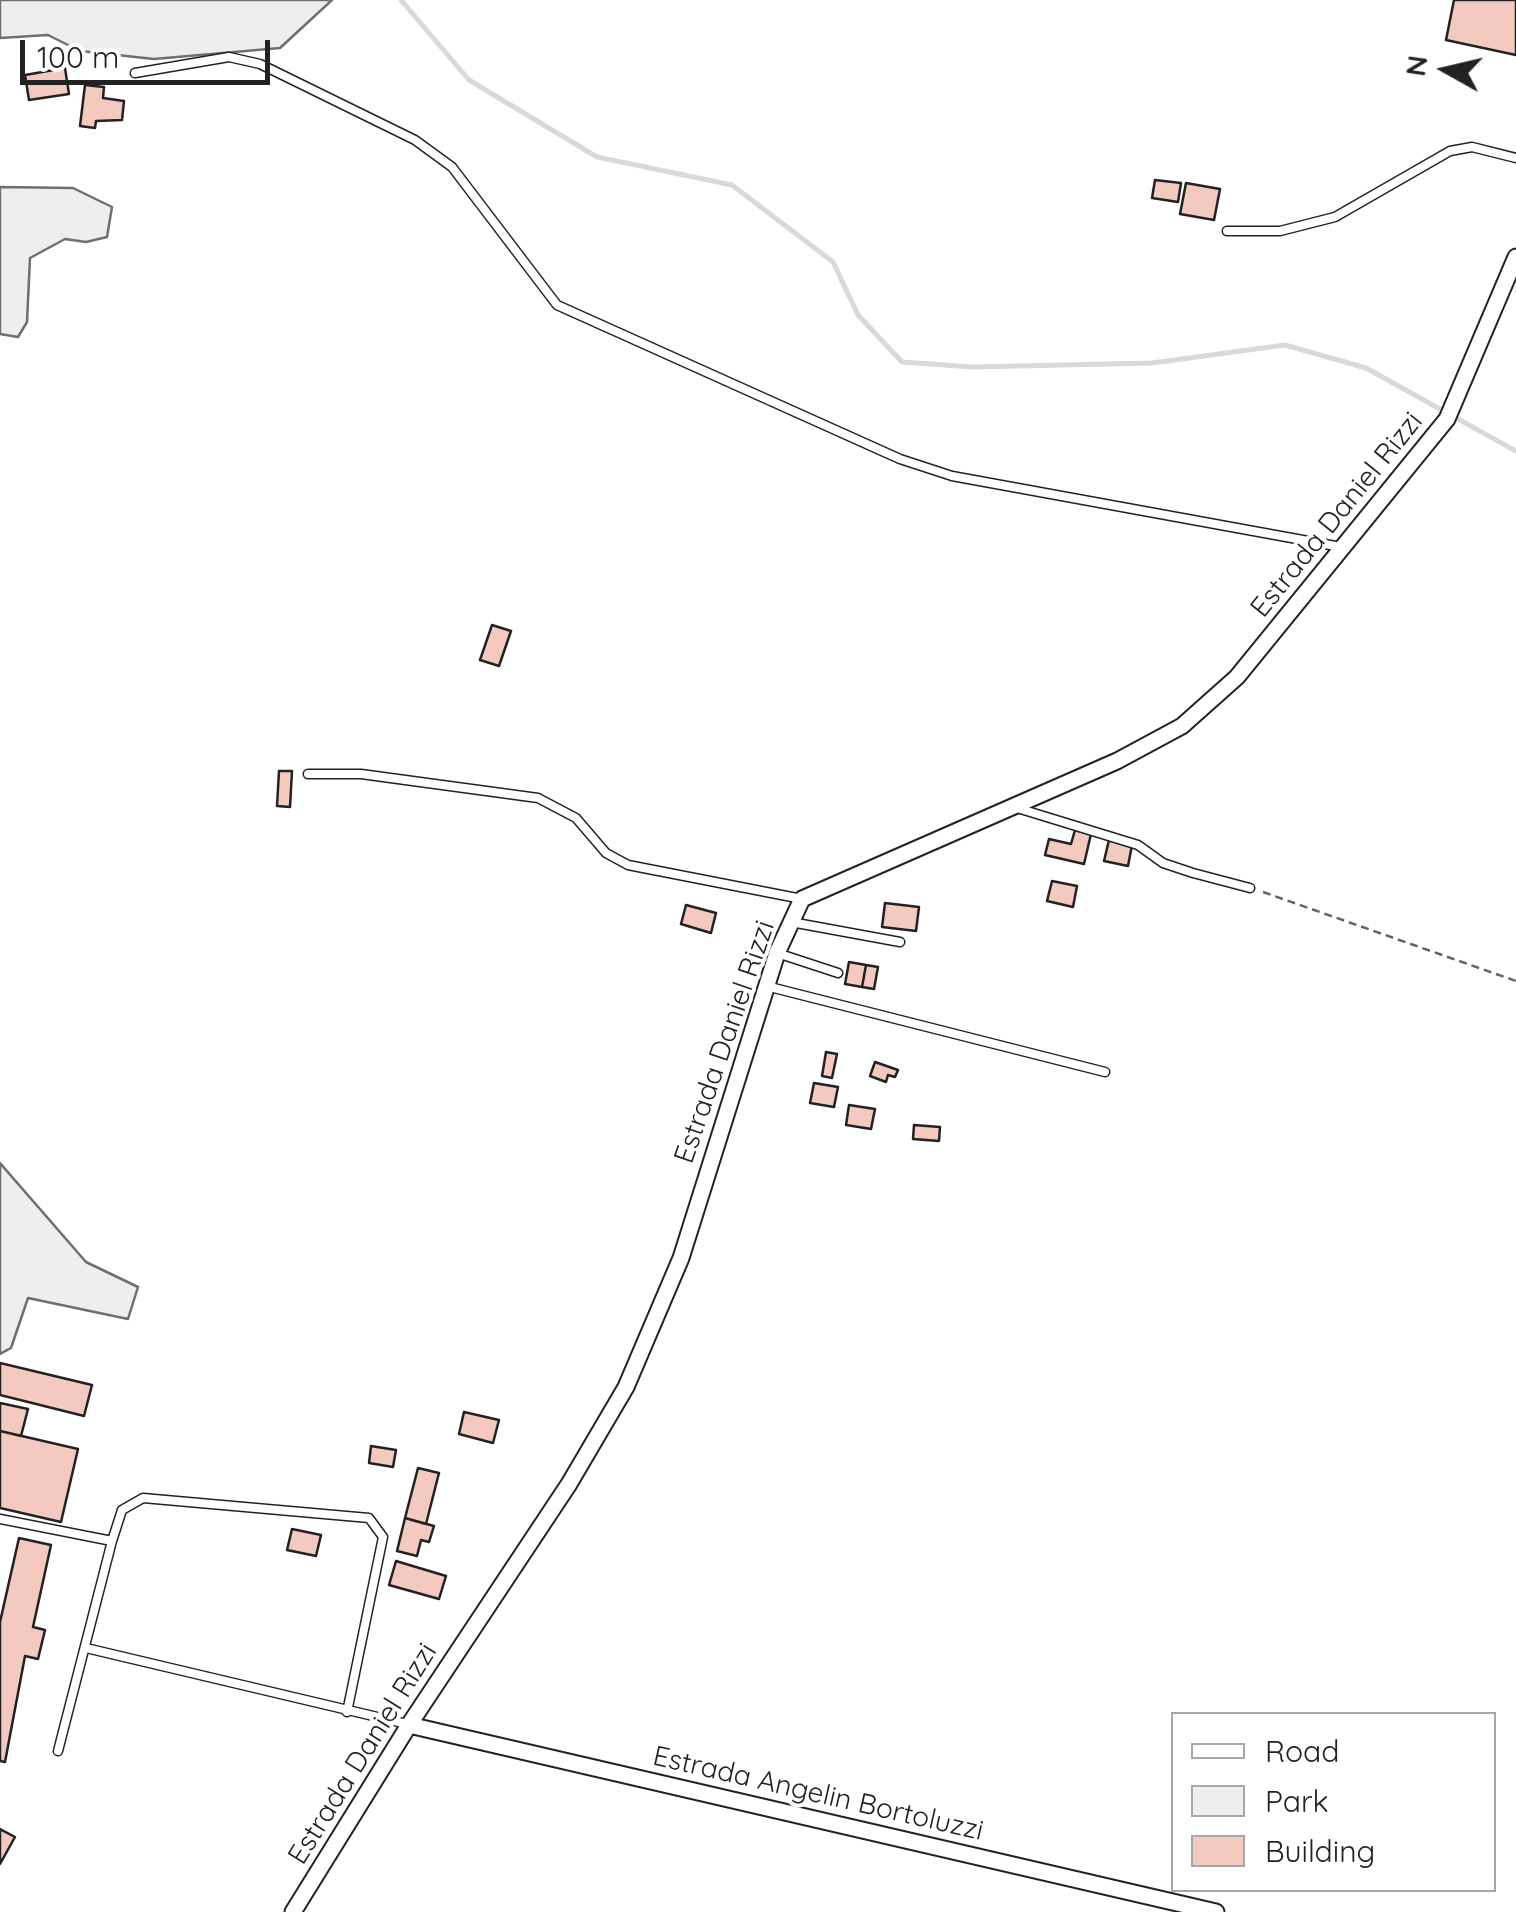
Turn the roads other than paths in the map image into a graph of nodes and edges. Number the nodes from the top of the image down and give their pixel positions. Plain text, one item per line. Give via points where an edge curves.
1 (135, 73) dead end
2 (1516, 158) edge
3 (1227, 231) dead end
4 (1516, 257) edge
5 (1345, 549) junction
6 (308, 774) dead end
7 (1013, 807) junction
8 (1250, 888) road end
9 (802, 899) junction
10 (791, 922) junction
11 (900, 942) dead end
12 (777, 953) junction
13 (838, 973) dead end
14 (766, 986) junction
15 (1105, 1072) dead end
16 (0, 1520) edge
17 (112, 1541) junction
18 (86, 1648) junction
19 (347, 1712) junction
20 (409, 1724) junction
21 (58, 1751) dead end
22 (293, 1912) edge
23 (1216, 1912) edge

1 - 5 lane via 229,57 260,64 415,140 452,167 557,305 900,459 952,476
2 - 3 lane via 1472,147 1450,151 1335,217 1280,232
4 - 5 street, Estrada Daniel Rizzi via 1447,419
5 - 7 street, Estrada Daniel Rizzi via 1236,677 1182,726
6 - 9 lane via 361,774 538,798 576,818 606,852 628,865
7 - 8 lane via 1138,845 1193,874
7 - 9 street, Estrada Daniel Rizzi
9 - 10 street, Estrada Daniel Rizzi
10 - 11 lane
10 - 12 street, Estrada Daniel Rizzi
12 - 13 lane
12 - 14 street, Estrada Daniel Rizzi
14 - 15 lane
14 - 20 street, Estrada Daniel Rizzi via 680,1258 626,1388
16 - 17 lane
17 - 18 lane
17 - 19 lane via 122,1510 144,1498 369,1518 384,1537
18 - 19 lane
18 - 21 lane
19 - 20 lane
20 - 22 street, Estrada Daniel Rizzi
20 - 23 street, Estrada Angelin Bortoluzzi

